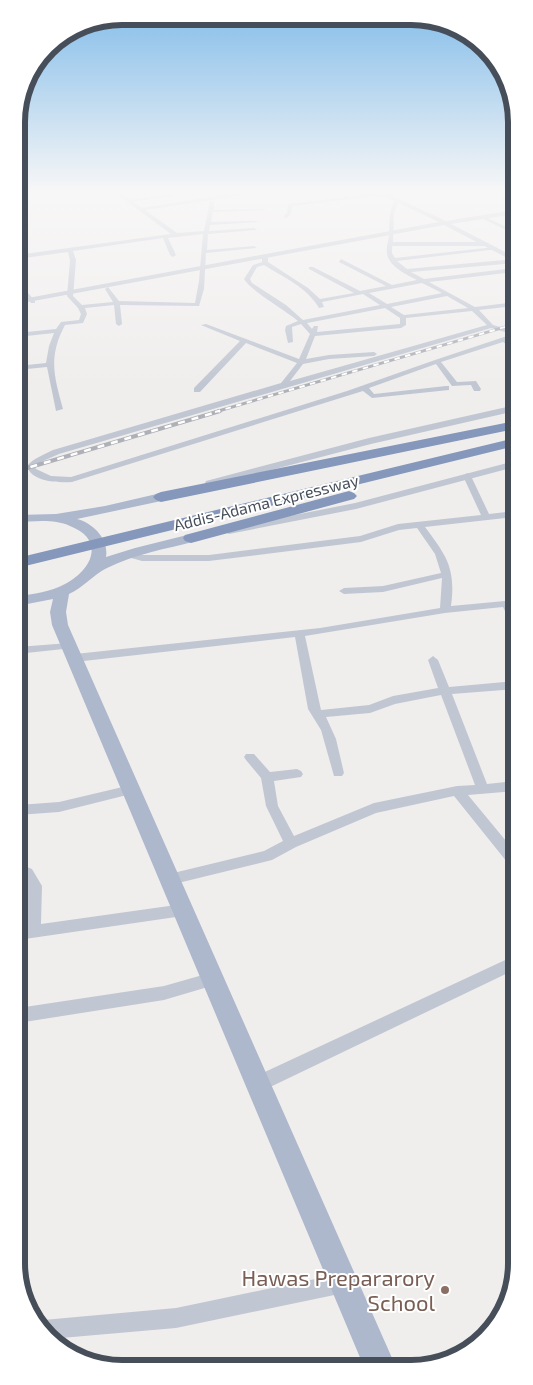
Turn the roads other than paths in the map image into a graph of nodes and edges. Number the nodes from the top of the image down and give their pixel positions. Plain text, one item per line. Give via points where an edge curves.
1 (72, 256) edge
2 (205, 256) edge
3 (286, 256) edge
4 (390, 256) edge
5 (433, 256) edge
6 (508, 259) edge
7 (265, 260) junction
8 (393, 260) junction
9 (341, 261) dead end
10 (203, 268) junction
11 (311, 268) dead end
12 (189, 271) junction
13 (404, 271) junction
14 (508, 271) edge
15 (423, 281) junction
16 (391, 287) junction
17 (108, 289) junction
18 (25, 292) edge
19 (361, 293) junction
20 (70, 294) junction
21 (448, 294) junction
22 (32, 301) junction
23 (319, 301) junction
24 (25, 302) edge
25 (117, 303) junction
26 (383, 305) junction
27 (508, 305) edge
28 (81, 307) junction
29 (474, 309) junction
30 (403, 317) junction
31 (320, 318) junction
32 (303, 321) junction
33 (119, 324) dead end
34 (204, 325) dead end
35 (491, 326) junction
36 (59, 331) junction
37 (508, 332) edge
38 (25, 334) edge
39 (313, 334) junction
40 (508, 337) edge
41 (504, 339) junction
42 (244, 341) junction
43 (290, 342) dead end
44 (508, 343) edge
45 (396, 353) junction
46 (437, 361) junction
47 (301, 362) junction
48 (48, 365) junction
49 (25, 367) edge
50 (283, 384) junction
51 (365, 388) junction
52 (446, 388) dead end
53 (477, 389) dead end
54 (197, 390) dead end
55 (59, 409) dead end
56 (508, 410) edge
57 (508, 426) edge
58 (508, 434) edge
59 (508, 444) edge
60 (508, 450) edge
61 (508, 466) edge
62 (467, 476) junction
63 (162, 497) junction
64 (508, 515) edge
65 (51, 517) junction
66 (486, 517) junction
67 (25, 518) edge
68 (419, 524) junction
69 (141, 527) junction
70 (191, 538) junction
71 (79, 542) junction
72 (25, 551) edge
73 (127, 554) junction
74 (25, 560) edge
75 (92, 570) junction
76 (448, 574) junction
77 (62, 591) junction
78 (344, 591) dead end
79 (25, 600) edge
80 (25, 603) edge
81 (508, 604) edge
82 (446, 610) junction
83 (299, 633) junction
84 (68, 643) junction
85 (25, 650) edge
86 (433, 660) dead end
87 (508, 686) edge
88 (444, 692) junction
89 (319, 714) junction
90 (250, 757) dead end
91 (338, 773) dead end
92 (297, 774) dead end
93 (267, 777) junction
94 (508, 787) edge
95 (131, 790) junction
96 (483, 790) junction
97 (457, 791) junction
98 (25, 809) edge
99 (291, 843) junction
100 (508, 854) edge
101 (25, 874) edge
102 (170, 879) junction
103 (183, 910) junction
104 (34, 932) junction
105 (25, 933) edge
106 (508, 966) edge
107 (213, 979) junction
108 (25, 1015) edge
109 (258, 1084) junction
110 (344, 1283) junction
111 (51, 1329) edge
112 (377, 1360) edge

1 - 20 street
2 - 10 street
3 - 7 street
4 - 8 street
5 - 8 street
6 - 13 street
7 - 10 street
7 - 23 street
7 - 32 street via 255,266 247,279 250,284
8 - 13 street
9 - 16 street
10 - 12 street
10 - 25 street via 202,290 197,305
11 - 19 street
12 - 17 street
12 - 20 street
13 - 15 street
14 - 15 street
15 - 16 street
15 - 21 street
16 - 19 street
17 - 20 street
17 - 25 street
18 - 22 street
19 - 23 street
19 - 26 street
20 - 22 street
20 - 28 street
21 - 26 street
21 - 29 street
22 - 24 street
23 - 31 street
25 - 28 street
25 - 33 street
26 - 30 street
26 - 31 street
27 - 29 street
28 - 36 street via 84,314 82,322 63,323
29 - 30 street
29 - 35 street
30 - 39 street via 403,325 397,327
31 - 32 street
31 - 39 street
32 - 39 street
32 - 43 street via 290,326
34 - 42 street
35 - 37 street
35 - 45 street
36 - 38 street
36 - 48 street
39 - 47 street
40 - 41 street
41 - 44 street
41 - 46 street
42 - 47 street
42 - 54 street
45 - 47 street
45 - 50 street
46 - 51 street
46 - 53 street via 455,384 473,383
47 - 50 street
48 - 49 street
48 - 55 street
50 - 51 street via 56,452 38,460 31,466 32,470 63,480 72,479
51 - 52 street via 372,396
56 - 63 street via 351,446
57 - 63 highway
58 - 69 highway, Addis-Adama Expressway
59 - 69 highway, Addis-Adama Expressway
60 - 70 highway
61 - 62 street
62 - 66 street
62 - 70 street via 356,506
63 - 65 main road via 78,516
64 - 66 street
65 - 67 main road
65 - 75 main road via 86,528 96,538 100,550
66 - 68 street
68 - 73 street via 361,539 209,558 142,558
68 - 76 street via 438,551
69 - 71 highway, Addis-Adama Expressway
70 - 73 main road
71 - 72 highway, Addis-Adama Expressway
71 - 74 highway, Addis-Adama Expressway
73 - 75 main road
75 - 77 main road
76 - 78 street via 384,589
76 - 82 street
77 - 79 main road
77 - 84 main road via 58,612
80 - 84 main road via 42,608
81 - 82 street
82 - 83 street
83 - 84 street
83 - 89 street via 314,709
84 - 85 street
84 - 95 main road
86 - 88 street
87 - 88 street
88 - 89 street via 393,700 370,709
88 - 96 street
89 - 91 street via 327,727
90 - 93 street
92 - 93 street
93 - 99 street via 272,806
94 - 96 street
95 - 98 street via 59,807
95 - 102 main road
96 - 97 street
97 - 99 street via 374,808
97 - 100 street
99 - 102 street via 267,856
101 - 104 street via 34,886
102 - 103 main road
103 - 104 street
103 - 107 main road
104 - 105 street
106 - 109 street
107 - 108 street via 164,993
107 - 109 main road
109 - 110 main road
110 - 111 street via 176,1318
110 - 112 main road

